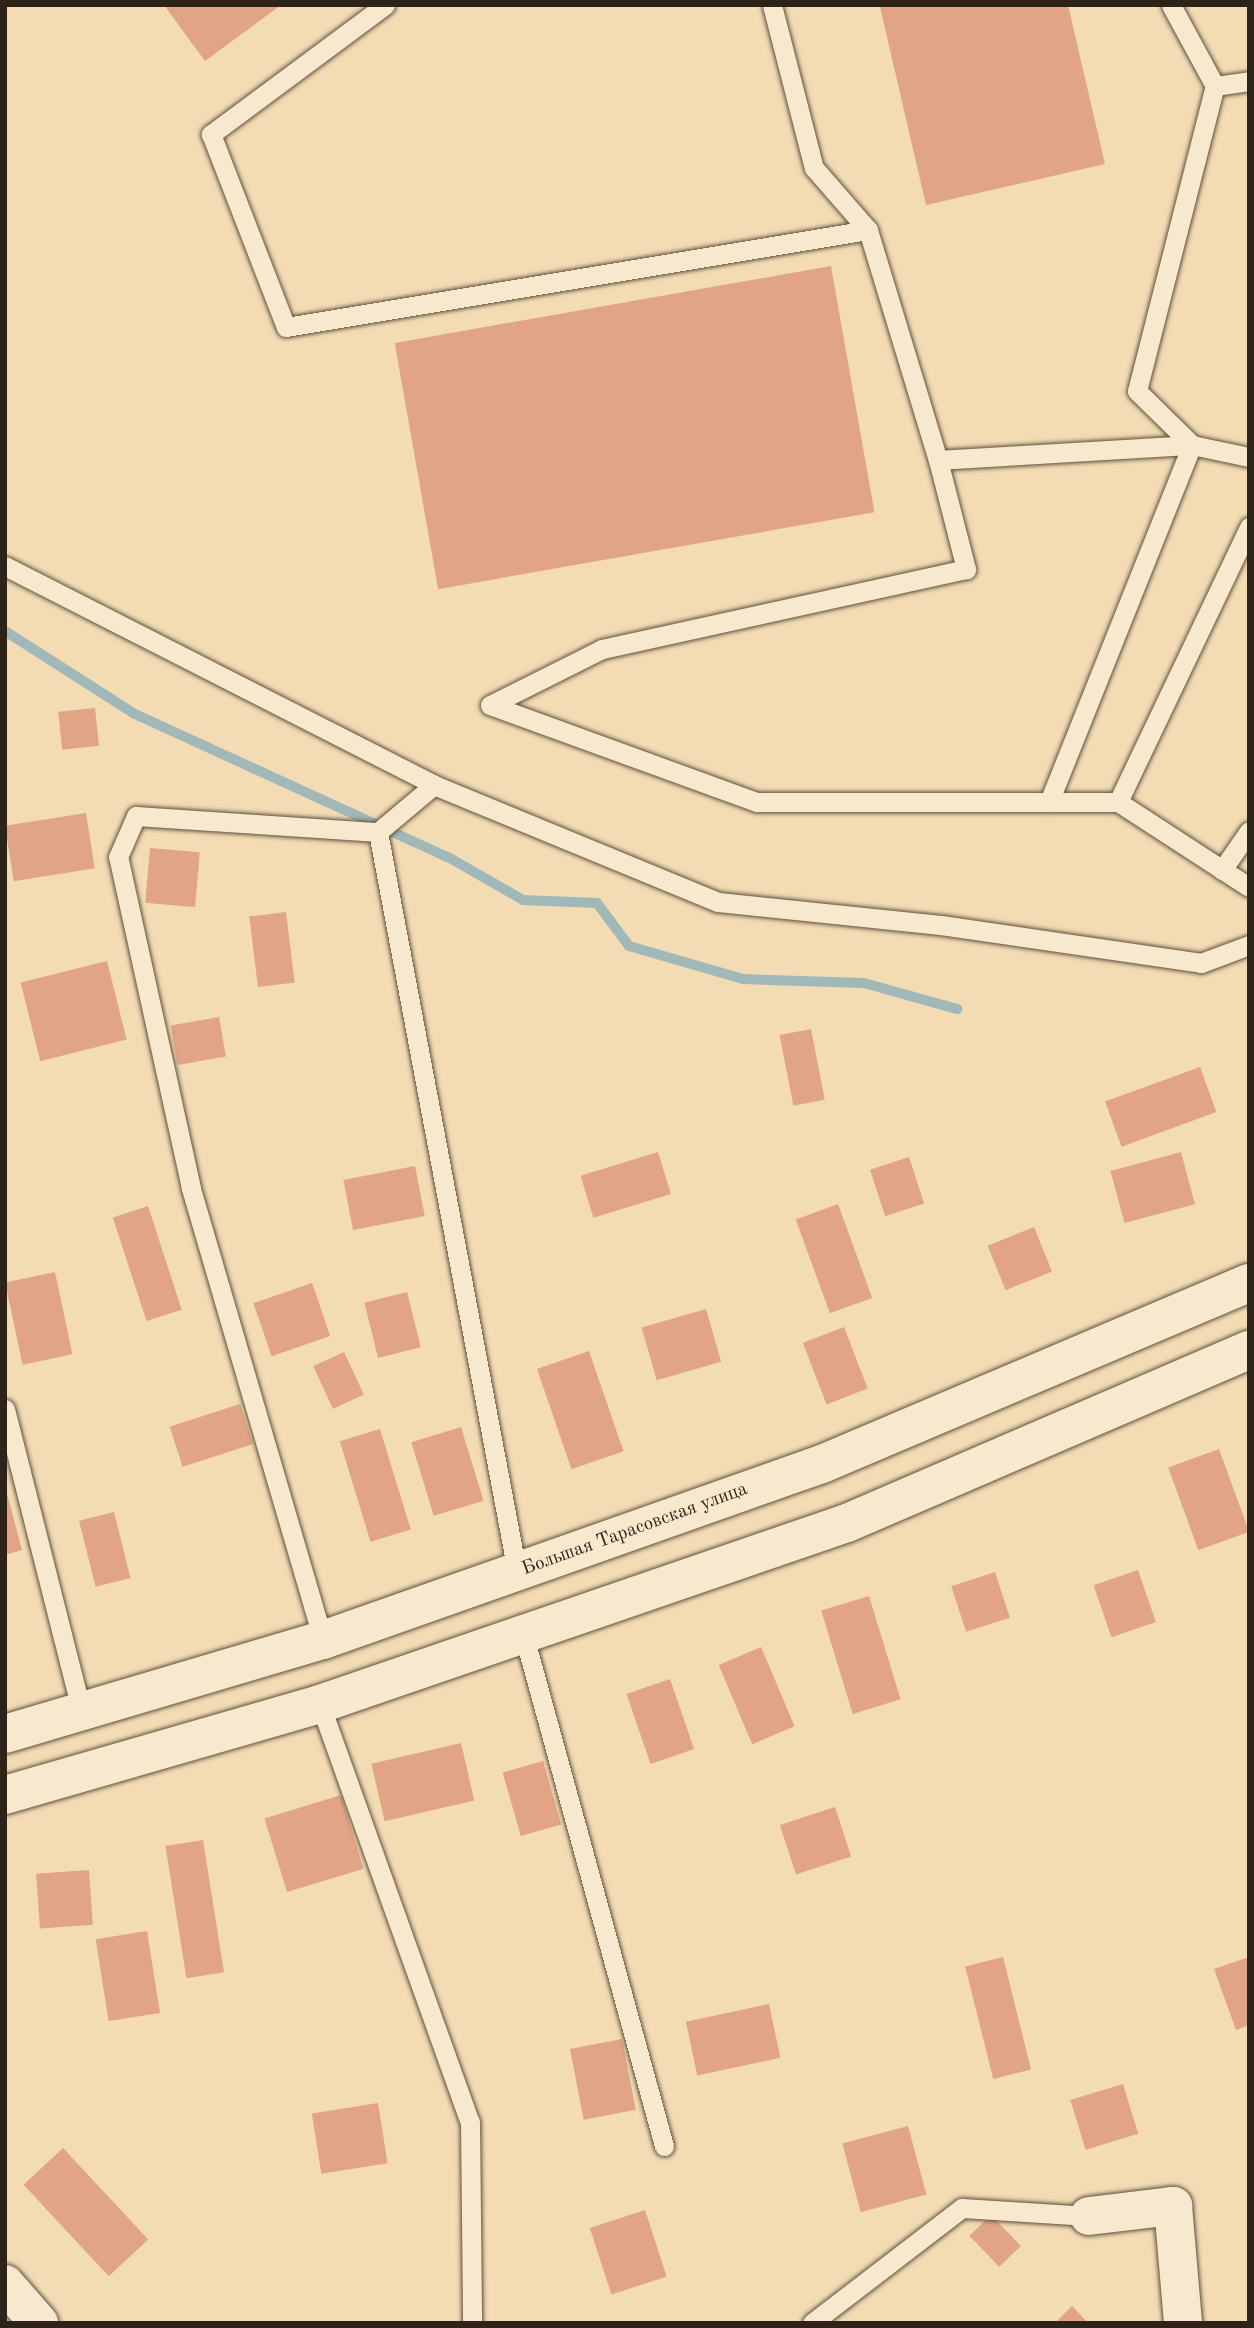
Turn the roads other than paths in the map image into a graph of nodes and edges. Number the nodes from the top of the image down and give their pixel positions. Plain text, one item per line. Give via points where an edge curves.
1 (385, 5) edge
2 (772, 5) edge
3 (1171, 5) edge
4 (1249, 81) edge
5 (1215, 86) junction
6 (868, 230) junction
7 (1192, 445) junction
8 (1249, 457) edge
9 (938, 460) junction
10 (1249, 527) edge
11 (5, 566) edge
12 (434, 785) junction
13 (1049, 802) junction
14 (1118, 802) junction
15 (1249, 831) edge
16 (378, 832) junction
17 (1222, 870) junction
18 (1249, 887) edge
19 (1249, 945) edge
20 (1249, 1283) edge
21 (1249, 1350) edge
22 (5, 1409) edge
23 (517, 1572) junction
24 (524, 1636) junction
25 (323, 1640) junction
26 (320, 1704) junction
27 (82, 1713) junction
28 (5, 1734) edge
29 (5, 1795) edge
30 (664, 2146) dead end
31 (1090, 2216) joint
32 (5, 2284) edge
33 (39, 2323) edge
34 (472, 2323) edge
35 (812, 2323) edge
36 (1183, 2323) edge

1 - 6 lane via 211,134 286,327
2 - 6 lane via 814,168
3 - 5 lane
4 - 5 lane
5 - 7 lane via 1137,391
6 - 9 lane
7 - 8 lane
7 - 9 lane
7 - 13 lane
9 - 13 lane via 966,569 602,649 490,705 757,802
10 - 14 lane
11 - 12 lane
12 - 16 lane
12 - 19 lane via 718,902 941,925 1201,963
13 - 14 lane
14 - 17 lane
15 - 17 lane
16 - 23 lane
16 - 25 lane via 135,816 118,857 191,1188
17 - 18 lane
20 - 23 street, Большая Тарасовская улица via 822,1464
21 - 24 street via 847,1523
22 - 27 lane
23 - 25 street, Большая Тарасовская улица
24 - 26 street
24 - 30 lane
25 - 27 street, Большая Тарасовская улица
26 - 29 street
26 - 34 lane via 470,2122
27 - 28 street, Большая Тарасовская улица
31 - 35 lane via 962,2208
31 - 36 street via 1173,2206
32 - 33 street

